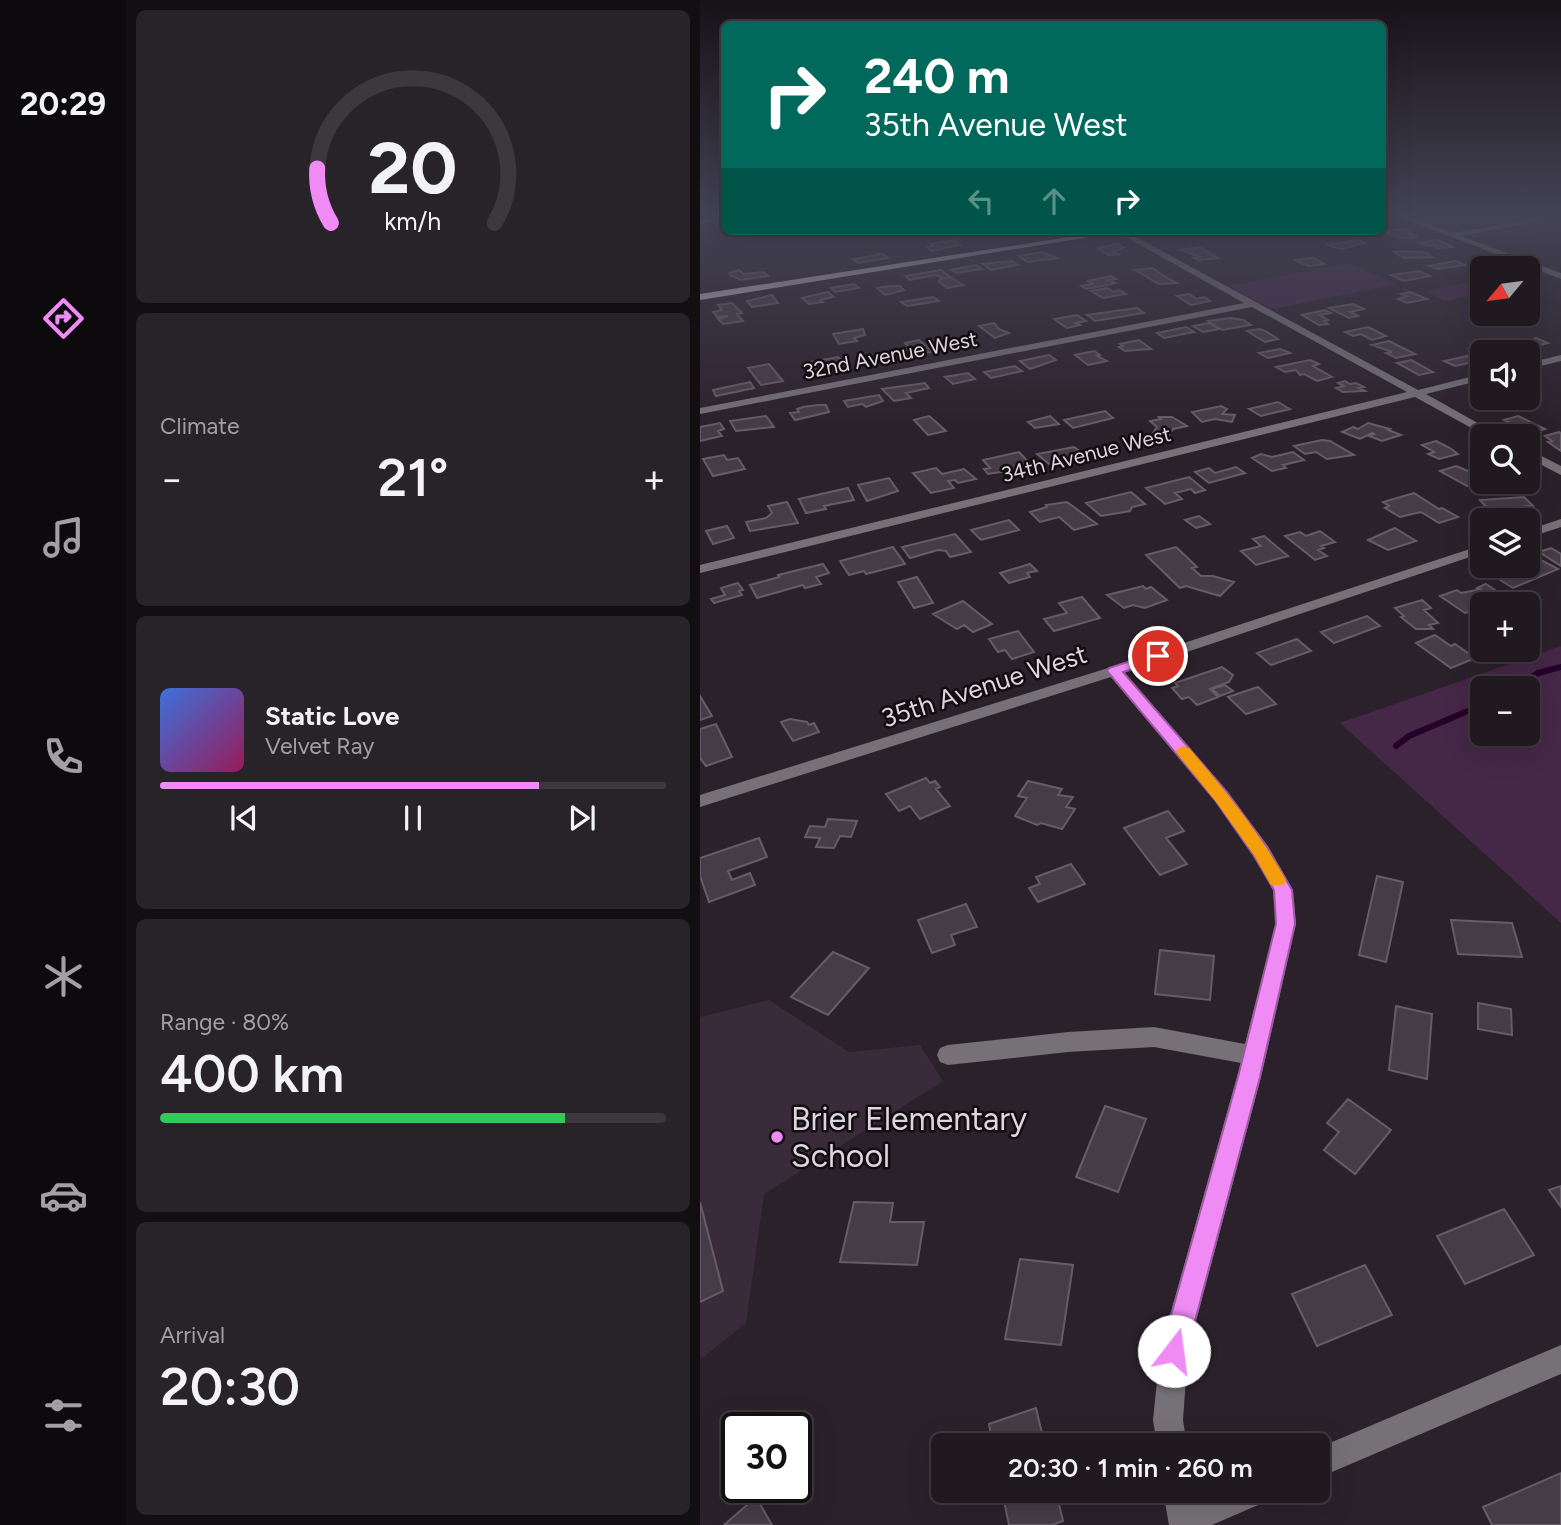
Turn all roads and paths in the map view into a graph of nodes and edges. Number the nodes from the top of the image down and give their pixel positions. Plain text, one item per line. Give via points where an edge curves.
1 (775, 285) edge
2 (1219, 285) edge
3 (700, 297) edge
4 (1253, 304) junction
5 (1561, 358) edge
6 (1540, 363) edge
7 (1470, 380) edge
8 (1418, 394) junction
9 (700, 411) edge
10 (1474, 424) edge
11 (1540, 460) edge
12 (1561, 471) edge
13 (1561, 523) edge
14 (1540, 530) edge
15 (1470, 553) edge
16 (700, 569) edge
17 (1114, 671) junction
18 (700, 801) edge
19 (948, 1055) dead end
20 (1254, 1056) junction
21 (1561, 1359) edge
22 (1170, 1433) edge
23 (1330, 1458) edge
24 (1213, 1503) edge
25 (1183, 1512) edge

1 - 3 main road
2 - 4 street
4 - 8 street
4 - 9 street, 32nd Avenue West
5 - 6 street
7 - 8 street, 34th Avenue West
8 - 10 street
8 - 16 street, 34th Avenue West
11 - 12 street
13 - 14 street
15 - 17 street, 35th Avenue West
17 - 18 street, 35th Avenue West
17 - 20 street via 1221,796 1283,890 1286,924
19 - 20 street via 1154,1037
20 - 22 street via 1174,1351
21 - 23 street
24 - 25 street

